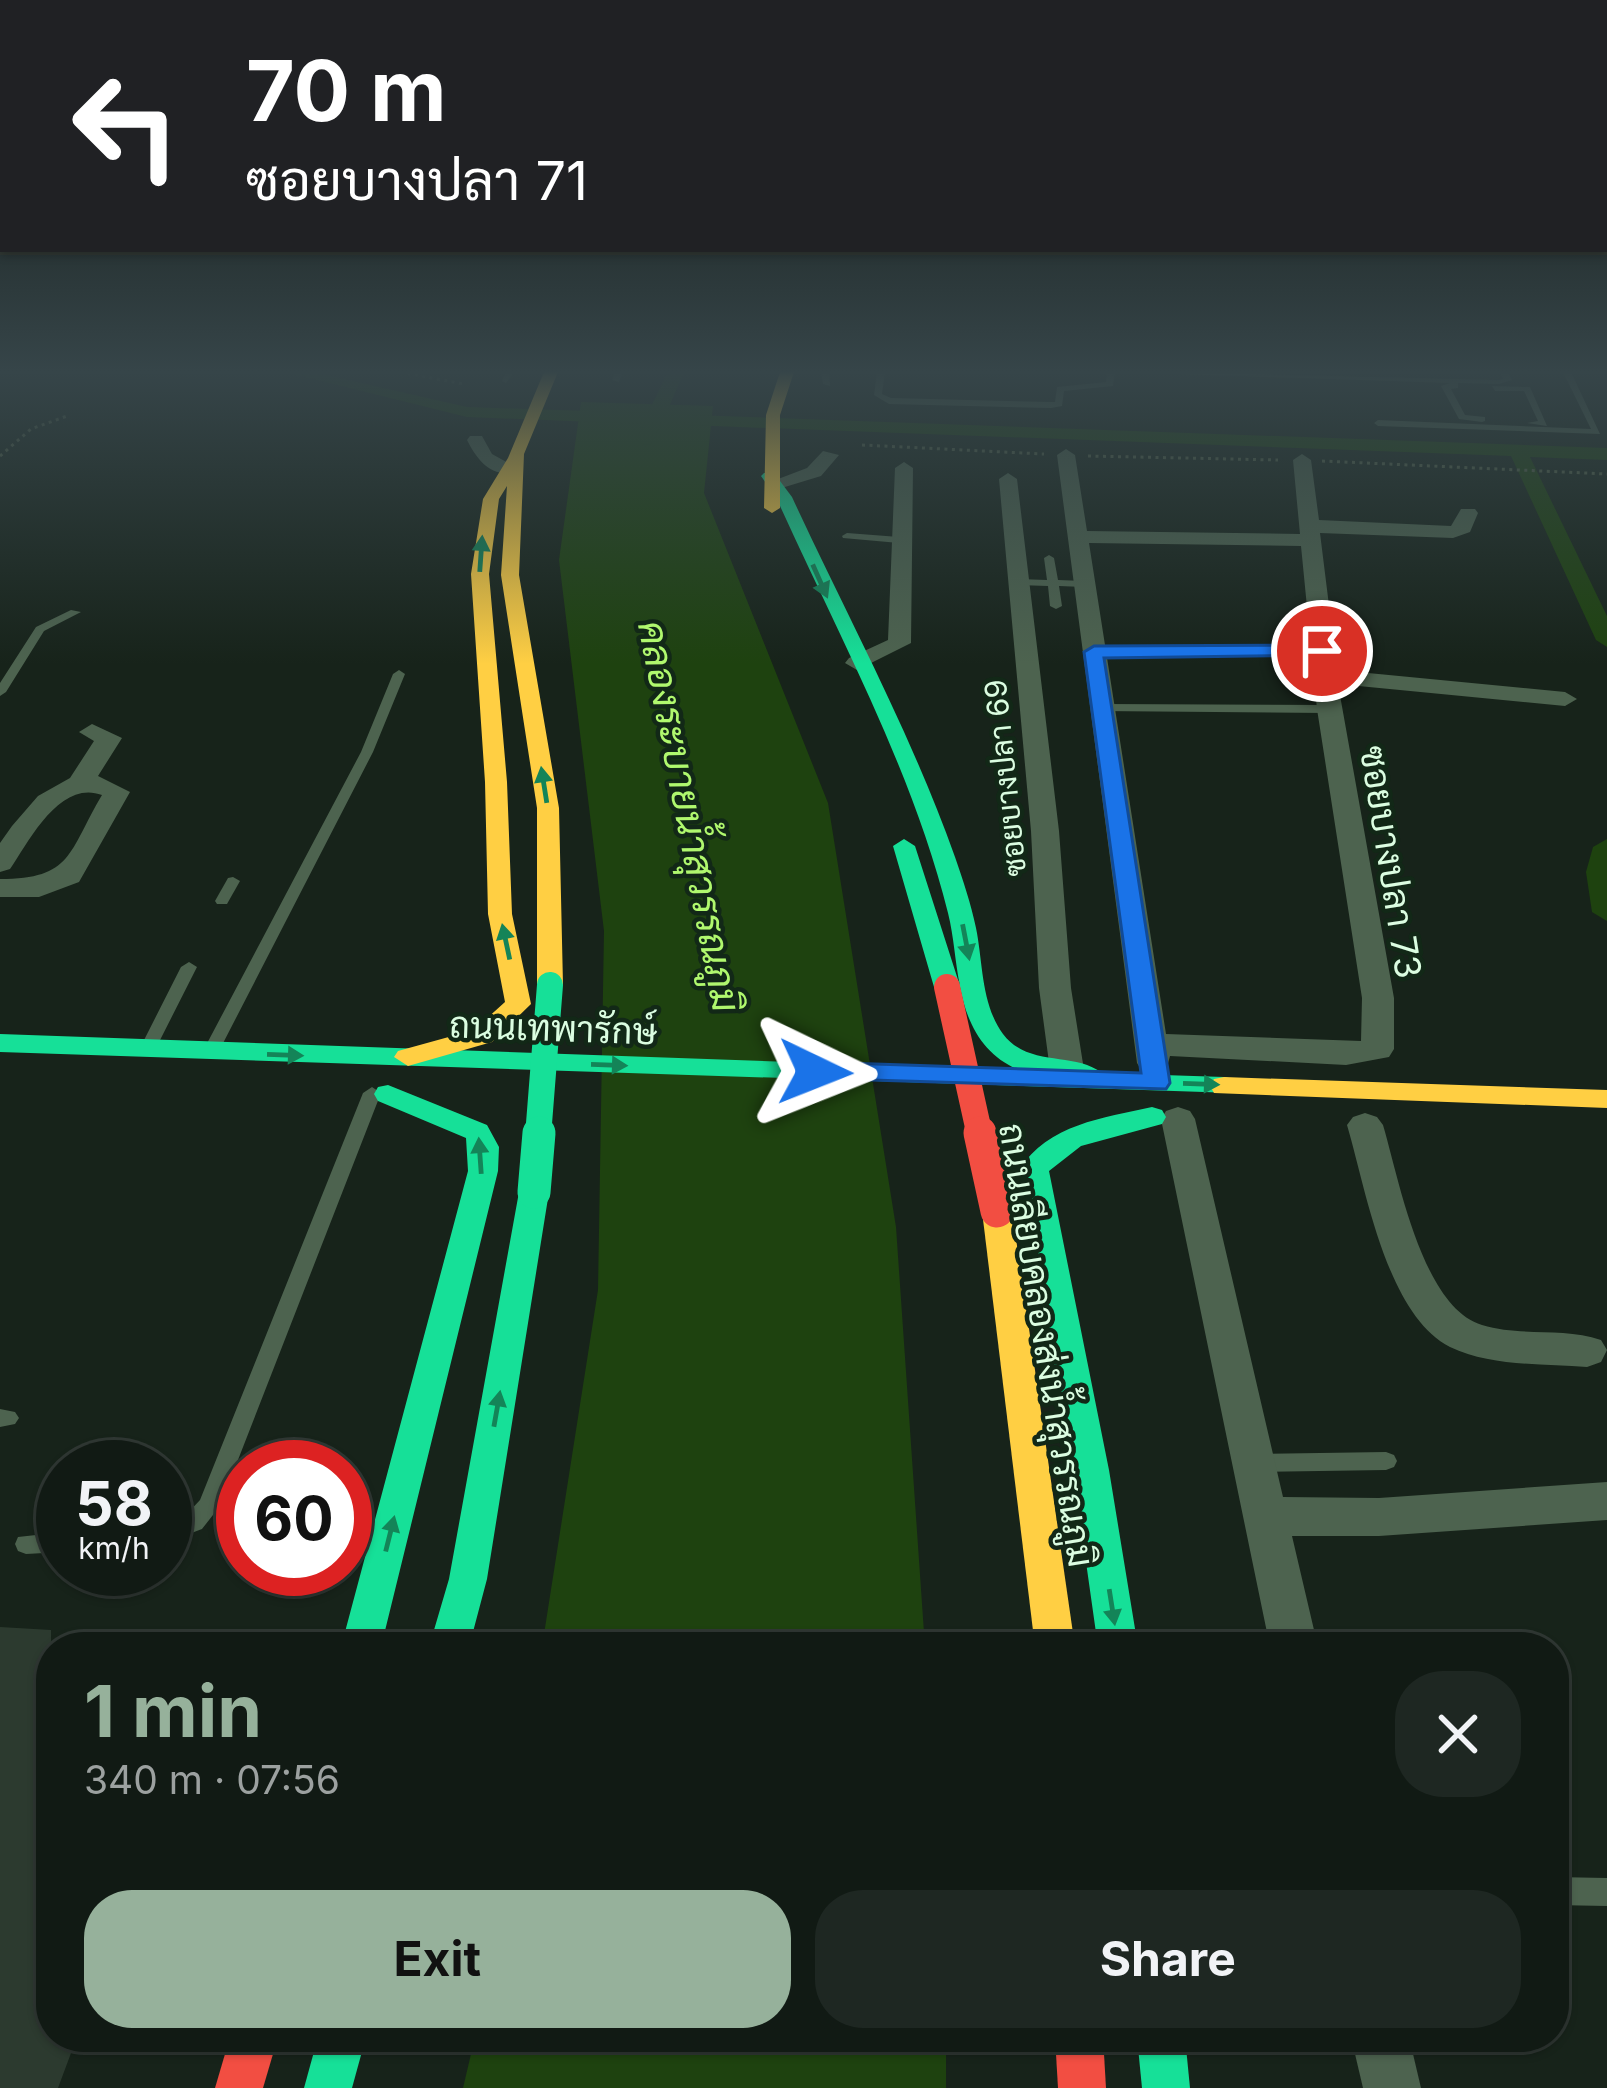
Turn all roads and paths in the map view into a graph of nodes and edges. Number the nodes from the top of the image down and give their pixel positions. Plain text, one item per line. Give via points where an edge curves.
1 (508, 469) edge
2 (512, 469) edge
3 (771, 469) edge
4 (816, 469) edge
5 (904, 469) edge
6 (1068, 469) edge
7 (1303, 469) edge
8 (1508, 469) edge
9 (1607, 474) edge
10 (771, 476) junction
11 (1008, 479) dead end
12 (1468, 513) dead end
13 (1308, 533) junction
14 (847, 536) dead end
15 (1077, 537) junction
16 (898, 540) junction
17 (1049, 557) dead end
18 (1018, 582) junction
19 (1053, 584) junction
20 (1084, 584) junction
21 (796, 591) dead end
22 (1056, 606) dead end
23 (75, 612) dead end
24 (1094, 652) junction
25 (857, 663) junction
26 (1323, 663) junction
27 (399, 674) dead end
28 (0, 692) edge
29 (1565, 699) dead end
30 (1102, 708) junction
31 (1329, 709) junction
32 (92, 732) dead end
33 (79, 785) junction
34 (895, 825) dead end
35 (0, 863) edge
36 (233, 881) dead end
37 (0, 888) edge
38 (222, 901) dead end
39 (189, 967) dead end
40 (0, 1043) edge
41 (1151, 1044) junction
42 (147, 1049) junction
43 (210, 1052) junction
44 (397, 1059) junction
45 (1067, 1070) junction
46 (1142, 1083) junction
47 (369, 1093) junction
48 (466, 1097) dead end
49 (510, 1099) dead end
50 (1607, 1099) edge
51 (558, 1100) dead end
52 (941, 1112) dead end
53 (1013, 1114) dead end
54 (1059, 1115) dead end
55 (1177, 1118) junction
56 (1364, 1125) dead end
57 (1587, 1351) dead end
58 (1386, 1461) dead end
59 (1252, 1462) junction
60 (1607, 1501) edge
61 (1264, 1516) junction
62 (192, 1523) edge
63 (36, 1543) edge
64 (26, 1544) dead end
65 (365, 1632) edge
66 (453, 1632) edge
67 (1052, 1632) edge
68 (1116, 1632) edge
69 (1291, 1632) edge
70 (1569, 1891) edge
71 (1607, 1892) edge
72 (250, 2052) edge
73 (338, 2052) edge
74 (1079, 2052) edge
75 (1162, 2052) edge
76 (1384, 2052) edge
77 (239, 2088) edge
78 (328, 2088) edge
79 (1082, 2088) edge
80 (1166, 2088) edge
81 (1392, 2088) edge

44 -> 1 main road via 491,1033 518,1004 500,914 479,574 486,519
66 -> 2 main road, bridge via 534,1192 550,986 548,808 510,575
3 - 10 main road
4 - 10 street
5 - 16 street
6 - 15 street
7 - 13 street, ซอยบางปลา 73
8 - 9 path
10 - 21 main road
10 -> 25 main road
11 - 18 street, ซอยบางปลา 69
12 - 13 street via 1453,532
13 - 15 street
13 - 26 street, ซอยบางปลา 73
14 - 16 lane
15 - 20 street
16 - 25 street via 898,643
17 - 19 lane
18 - 19 lane
18 - 45 street, ซอยบางปลา 69
19 - 20 lane
19 - 22 lane
20 - 24 street
23 - 28 lane via 40,629
24 - 26 lane
24 - 30 street
25 -> 45 main road via 960,912 994,1042 1005,1053
26 - 29 street
26 - 31 street, ซอยบางปลา 73
27 - 43 lane via 367,752
30 - 31 lane
30 - 41 street
31 - 41 street, ซอยบางปลา 73 via 1378,998 1377,1049
32 - 33 street via 109,738
33 - 35 street via 51,795
33 - 37 street via 113,788 116,800 68,876 39,888
34 - 67 main road, ถนนเลียบคลองส่งน้ำสุวรรณภูมิ, bridge via 947,987 997,1211
36 - 38 lane
39 - 42 lane
40 - 42 main road, ถนนเทพารักษ์
41 - 46 street
42 - 43 main road, ถนนเทพารักษ์
43 -> 44 main road, ถนนเทพารักษ์
44 -> 46 main road, ถนนเทพารักษ์, bridge
45 - 46 main road
46 -> 50 main road, ถนนเทพารักษ์
47 - 48 main road, ถนนเทพารักษ์
47 - 62 lane via 208,1506
65 -> 47 main road via 484,1171 477,1132
49 - 51 main road, ถนนเทพารักษ์
52 - 53 main road
54 - 55 main road
55 - 59 street
55 -> 68 main road via 1054,1147 1034,1170
56 - 57 street via 1415,1281 1441,1322 1471,1339
58 - 59 lane
59 - 61 street
60 - 61 street via 1379,1517
61 - 69 street
63 - 64 lane
70 - 71 lane
72 - 77 main road
73 - 78 main road
74 - 79 main road
75 - 80 main road
76 - 81 street

